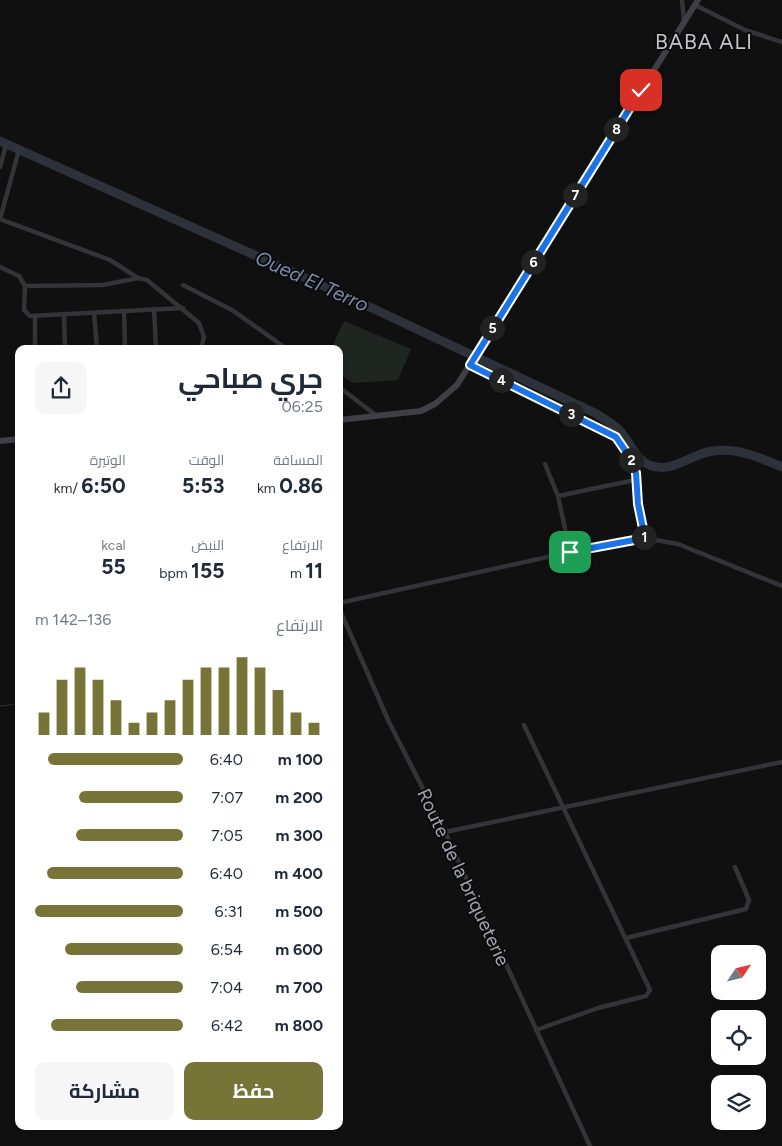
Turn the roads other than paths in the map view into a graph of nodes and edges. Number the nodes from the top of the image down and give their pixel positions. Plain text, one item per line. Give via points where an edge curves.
1 (682, 0) edge
2 (697, 3) edge
3 (684, 22) junction
4 (782, 42) edge
5 (6, 145) dead end
6 (19, 150) dead end
7 (0, 167) edge
8 (2, 203) edge
9 (0, 219) edge
10 (0, 267) edge
11 (138, 278) junction
12 (184, 285) dead end
13 (24, 286) junction
14 (182, 308) junction
15 (154, 310) junction
16 (124, 311) junction
17 (94, 313) junction
18 (64, 315) junction
19 (35, 316) junction
20 (35, 345) edge
21 (64, 345) edge
22 (96, 345) edge
23 (125, 345) edge
24 (156, 345) edge
25 (202, 345) edge
26 (281, 345) edge
27 (471, 364) junction
28 (343, 390) edge
29 (377, 416) junction
30 (343, 420) edge
31 (15, 439) edge
32 (0, 441) edge
33 (545, 464) dead end
34 (635, 480) junction
35 (558, 496) junction
36 (645, 538) junction
37 (570, 552) junction
38 (782, 586) edge
39 (343, 602) edge
40 (343, 617) edge
41 (524, 725) dead end
42 (782, 762) edge
43 (564, 806) junction
44 (445, 832) junction
45 (735, 867) dead end
46 (626, 938) junction
47 (536, 1030) junction
48 (590, 1146) edge

1 - 3 street
2 - 3 main road
2 - 4 street via 745,30
3 - 27 main road
5 - 7 street
6 - 8 street
8 - 9 street
9 - 11 street via 110,260
10 - 13 street via 19,276
11 - 13 street via 103,285
11 - 14 street via 147,280
12 - 26 street via 232,310
13 - 19 street via 25,312
14 - 15 street
14 - 25 street via 202,329
15 - 16 street
15 - 24 street
16 - 17 street
16 - 23 street
17 - 18 street
17 - 22 street
18 - 19 street
18 - 21 street
19 - 20 street
27 - 29 main road via 457,385 429,408 412,414
27 - 34 street via 616,437 631,459
28 - 29 street
29 - 30 main road
31 - 32 main road
33 - 35 street
34 - 35 street
34 - 36 street
35 - 37 street
36 - 37 street
36 - 38 street via 678,544
37 - 39 street
40 - 44 street, Route de la briqueterie via 388,719
41 - 43 street
42 - 43 street
43 - 44 street
43 - 46 street
44 - 47 street, Route de la briqueterie
45 - 46 street via 749,900 746,909
46 - 47 street via 650,988 649,995 598,1008
47 - 48 street, Route de la briqueterie

